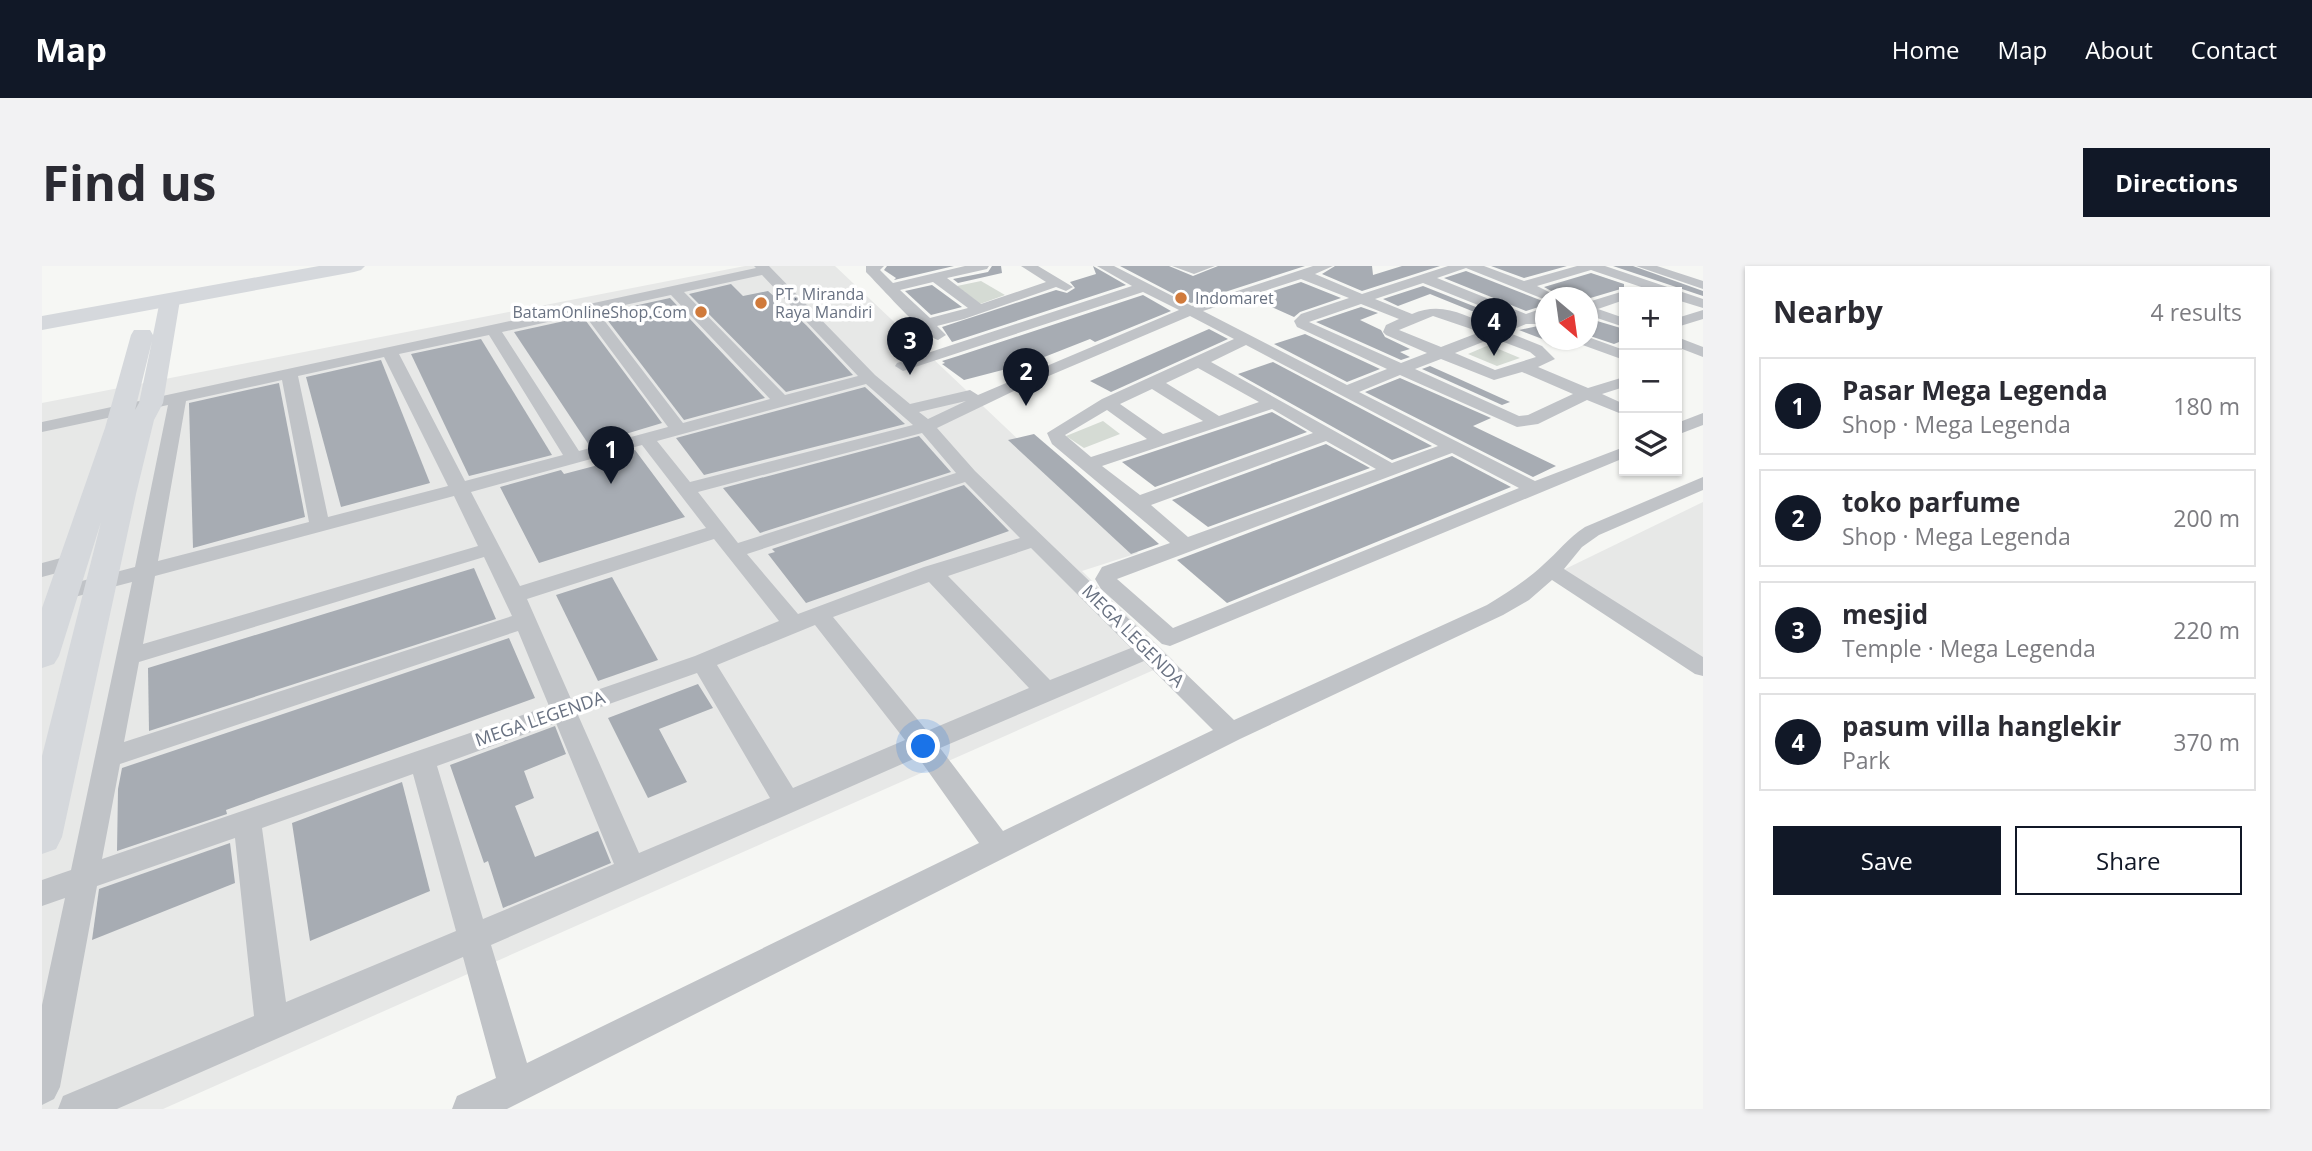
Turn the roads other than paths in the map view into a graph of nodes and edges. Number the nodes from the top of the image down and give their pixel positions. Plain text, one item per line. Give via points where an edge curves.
1 (354, 266) edge
2 (877, 266) edge
3 (1028, 266) edge
4 (1104, 266) edge
5 (1180, 266) edge
6 (1208, 266) edge
7 (1326, 266) edge
8 (1461, 266) edge
9 (1472, 266) edge
10 (1592, 266) edge
11 (1643, 266) edge
12 (763, 268) edge
13 (975, 268) edge
14 (1302, 274) junction
15 (937, 278) junction
16 (1421, 278) junction
17 (1058, 282) junction
18 (1703, 285) edge
19 (1143, 286) junction
20 (1523, 286) junction
21 (1653, 287) edge
22 (889, 288) junction
23 (673, 289) junction
24 (1003, 290) junction
25 (1535, 291) edge
26 (1619, 297) edge
27 (1682, 297) edge
28 (1360, 298) junction
29 (159, 302) junction
30 (1095, 302) junction
31 (1598, 304) edge
32 (1703, 304) edge
33 (586, 307) junction
34 (979, 309) junction
35 (1189, 311) junction
36 (1598, 312) edge
37 (1535, 314) edge
38 (1703, 314) edge
39 (1525, 318) junction
40 (1411, 320) junction
41 (1619, 321) edge
42 (1682, 321) edge
43 (1535, 322) edge
44 (42, 323) edge
45 (925, 324) junction
46 (492, 328) junction
47 (1493, 332) junction
48 (1247, 339) junction
49 (1682, 344) edge
50 (1598, 346) edge
51 (953, 350) junction
52 (389, 351) junction
53 (1703, 352) edge
54 (1439, 353) junction
55 (1619, 353) edge
56 (1198, 361) junction
57 (146, 366) junction
58 (903, 366) dead end
59 (1525, 367) junction
60 (1399, 369) junction
61 (289, 373) junction
62 (869, 377) junction
63 (1153, 382) junction
64 (1619, 384) edge
65 (1012, 385) junction
66 (1346, 391) junction
67 (1587, 394) junction
68 (164, 400) junction
69 (782, 402) junction
70 (1108, 403) junction
71 (1273, 403) junction
72 (1619, 408) edge
73 (122, 410) junction
74 (906, 410) junction
75 (1703, 418) edge
76 (1217, 422) junction
77 (42, 427) edge
78 (926, 427) junction
79 (1682, 428) edge
80 (679, 430) junction
81 (1328, 434) junction
82 (646, 438) junction
83 (1160, 440) junction
84 (1453, 447) junction
85 (1619, 454) edge
86 (574, 458) junction
87 (1088, 464) junction
88 (1390, 469) junction
89 (968, 475) junction
90 (458, 489) junction
91 (685, 489) junction
92 (1535, 489) junction
93 (1697, 492) edge
94 (1137, 503) junction
95 (320, 526) junction
96 (718, 531) junction
97 (1035, 540) junction
98 (1186, 545) junction
99 (490, 549) junction
100 (734, 551) junction
101 (72, 562) junction
102 (42, 570) edge
103 (1551, 570) junction
104 (146, 572) junction
105 (932, 572) junction
106 (100, 584) junction
107 (63, 593) junction
108 (514, 595) junction
109 (819, 615) junction
110 (525, 620) junction
111 (793, 623) junction
112 (43, 651) edge
113 (1146, 651) junction
114 (127, 657) junction
115 (703, 662) junction
116 (1703, 668) edge
117 (1046, 691) junction
118 (564, 710) junction
119 (1231, 732) junction
120 (923, 744) junction
121 (111, 757) junction
122 (422, 760) junction
123 (788, 803) junction
124 (247, 823) junction
125 (42, 837) edge
126 (998, 847) junction
127 (632, 871) junction
128 (84, 879) junction
129 (42, 893) edge
130 (475, 938) junction
131 (272, 1025) junction
132 (516, 1086) junction
133 (42, 1087) edge
134 (76, 1109) edge
135 (470, 1109) edge

1 - 29 highway
2 - 22 street via 871,270
3 - 17 street
4 - 19 street
5 - 6 street via 1194,270
7 - 14 street
8 - 16 street
9 - 20 street
10 - 20 street
10 - 21 street
11 - 18 street
12 - 23 street, MEGA LEGENDA
12 - 62 street, MEGA LEGENDA
13 - 15 street
13 - 24 street
14 - 28 street
14 - 35 street
15 - 22 street
15 - 34 street
16 - 28 street
16 - 39 street
17 - 24 street
17 - 30 street
19 - 30 street
19 - 35 street
20 - 25 street
22 - 45 street
23 - 33 street, MEGA LEGENDA
23 - 69 street
24 - 34 street
26 - 31 street
27 - 32 street
28 - 40 street
28 - 60 street via 1306,317 1302,324
29 - 44 highway
29 - 57 street
30 - 51 street
33 - 46 street, MEGA LEGENDA
33 - 80 street
34 - 45 street
35 - 48 street
35 - 65 street
36 - 41 street
37 - 39 street
38 - 42 street
39 - 43 street
39 - 47 street
40 - 47 street via 1438,311
40 - 54 street via 1391,332
45 - 51 street
46 - 52 street, MEGA LEGENDA
46 - 86 street
47 - 54 street
47 - 59 street via 1546,356
48 - 56 street
48 - 66 street
49 - 53 street
50 - 55 street
51 - 58 street
52 - 61 street, MEGA LEGENDA
52 - 90 street
54 - 59 street via 1494,375
54 - 60 street
56 - 63 street
56 - 71 street
57 - 68 street
57 - 73 street
59 - 67 street
60 - 66 street
60 - 67 street via 1517,422 1532,420
61 - 68 street, MEGA LEGENDA
61 - 95 street
62 - 69 street
62 - 74 street, MEGA LEGENDA
63 - 70 street
63 - 76 street
64 - 67 street
65 - 74 street
65 - 78 street
66 - 84 street
67 - 72 street
68 - 73 street, MEGA LEGENDA
68 - 104 street
68 - 106 street via 139,432
69 - 80 street
70 - 83 street
70 - 87 street via 1056,432 1058,440
71 - 76 street
71 - 81 street
73 - 77 street, MEGA LEGENDA
73 - 101 street
74 - 78 street, MEGA LEGENDA
75 - 79 street
76 - 83 street
78 - 89 street, MEGA LEGENDA
78 - 91 street
80 - 82 street
81 - 88 street
81 - 94 street
82 - 86 street
82 - 91 street
83 - 87 street
84 - 88 street
84 - 92 street
85 - 92 street
86 - 90 street
87 - 94 street
88 - 98 street
89 - 97 street, MEGA LEGENDA
89 - 100 street
90 - 95 street
90 - 99 street
91 - 96 street
92 - 98 street via 1170,638 1106,579 1110,572
93 - 103 street via 1592,531
94 - 98 street
95 - 104 street
96 - 100 street
96 - 108 street
97 - 105 street, MEGA LEGENDA
97 - 113 street, MEGA LEGENDA
99 - 108 street
99 - 114 street
100 - 111 street
101 - 102 street
101 - 107 street
103 - 116 street
103 - 119 street via 1495,610
104 - 106 street
104 - 114 street
105 - 109 street, MEGA LEGENDA
105 - 117 street
106 - 107 street
106 - 125 street
107 - 112 street
108 - 110 street
109 - 111 street, MEGA LEGENDA
109 - 120 street
110 - 118 street
110 - 121 street
111 - 115 street, MEGA LEGENDA
113 - 117 street
113 - 119 street, MEGA LEGENDA
114 - 121 street
115 - 118 street, MEGA LEGENDA
115 - 123 street
117 - 120 street
118 - 122 street, MEGA LEGENDA
118 - 127 street
119 - 126 street
120 - 123 street
120 - 126 street
121 - 128 street
122 - 124 street, MEGA LEGENDA
122 - 130 street
123 - 127 street
124 - 128 street, MEGA LEGENDA
124 - 131 street
126 - 132 street
127 - 130 street
128 - 129 street, MEGA LEGENDA
128 - 133 street
130 - 131 street
130 - 132 street
131 - 134 street
132 - 135 street

